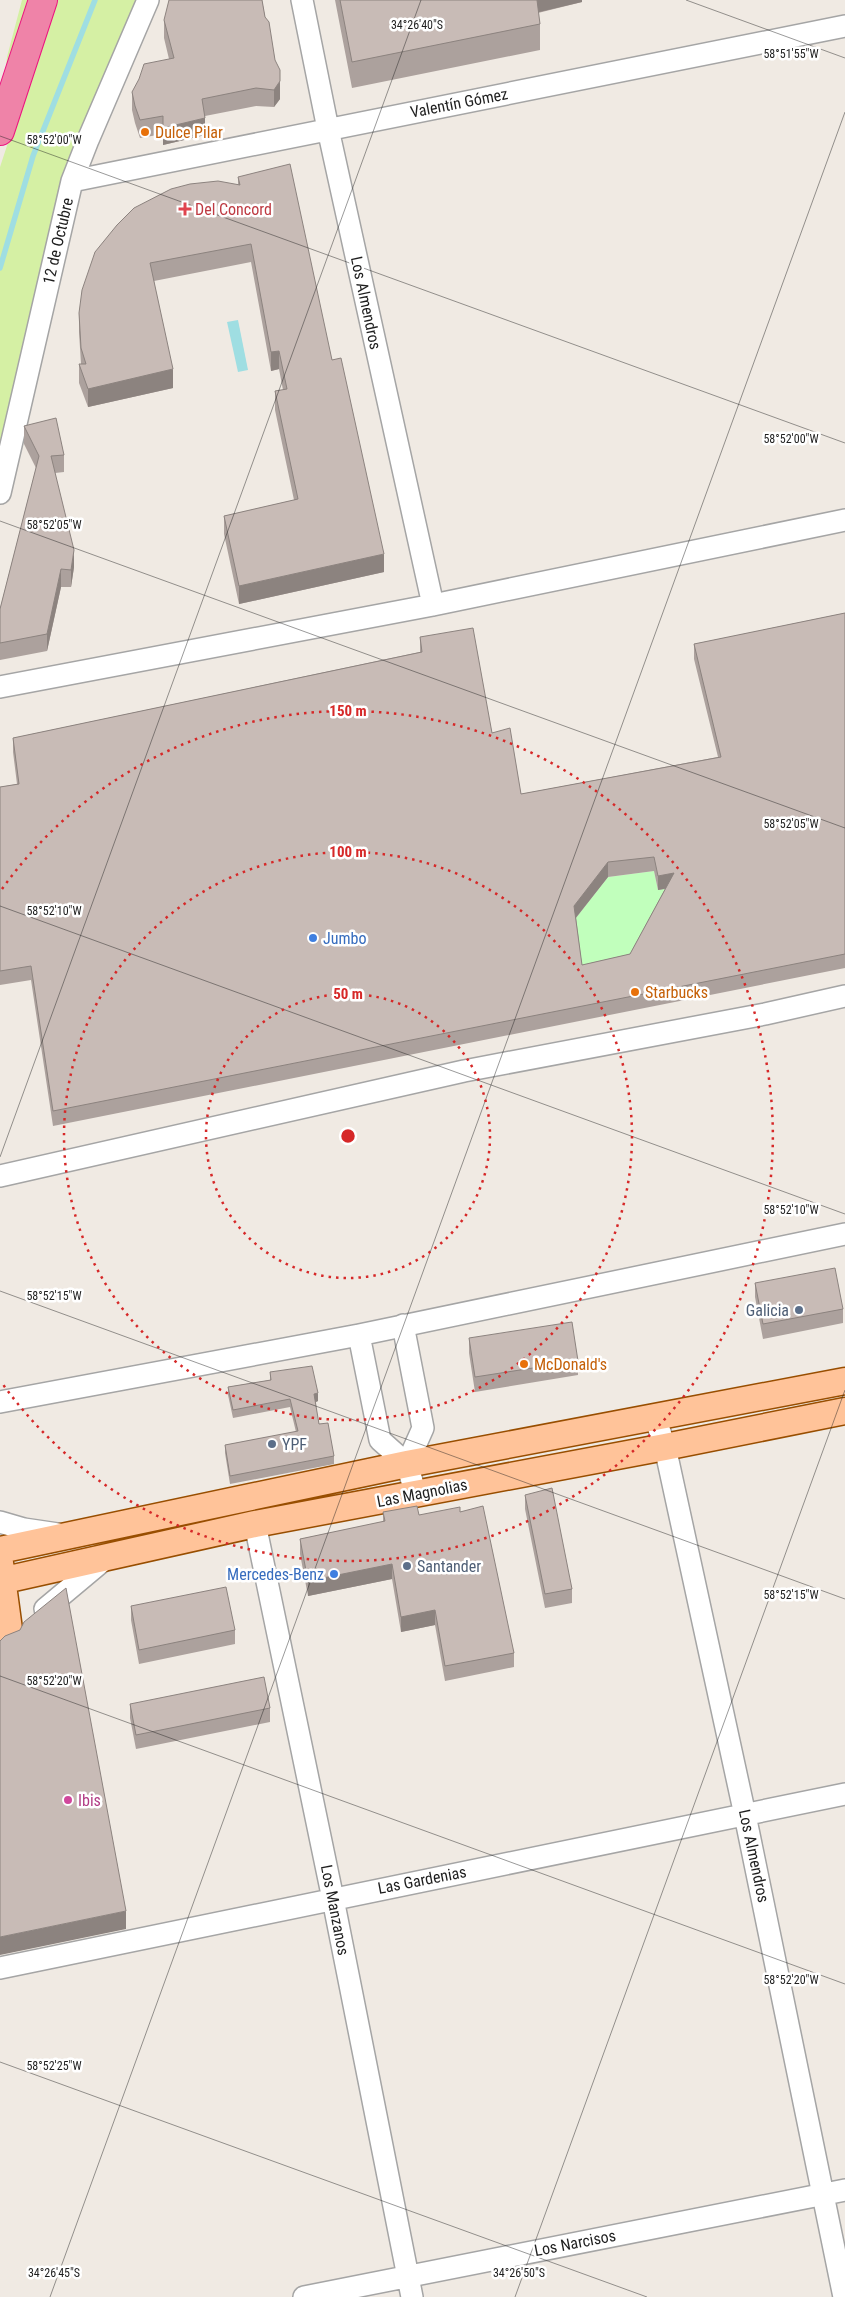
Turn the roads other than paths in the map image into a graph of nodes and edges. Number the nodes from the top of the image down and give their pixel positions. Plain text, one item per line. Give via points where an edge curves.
1 (43, 0) edge
2 (148, 0) edge
3 (302, 0) edge
4 (845, 26) edge
5 (328, 129) junction
6 (0, 131) edge
7 (72, 181) junction
8 (0, 493) edge
9 (845, 520) edge
10 (433, 605) junction
11 (0, 687) edge
12 (845, 996) edge
13 (0, 1176) edge
14 (845, 1234) edge
15 (403, 1325) junction
16 (359, 1335) junction
17 (845, 1381) edge
18 (0, 1402) edge
19 (845, 1411) edge
20 (655, 1417) junction
21 (665, 1448) junction
22 (407, 1464) junction
23 (416, 1495) junction
24 (0, 1522) edge
25 (255, 1524) junction
26 (71, 1535) junction
27 (0, 1550) edge
28 (106, 1558) junction
29 (1, 1574) edge
30 (12, 1628) edge
31 (845, 1794) edge
32 (745, 1815) junction
33 (333, 1898) junction
34 (0, 1968) edge
35 (845, 2190) edge
36 (824, 2194) junction
37 (408, 2276) junction
38 (304, 2297) edge
39 (412, 2297) edge
40 (844, 2297) edge

1 - 6 highway
2 - 7 street, 12 de Octubre
3 - 5 street, Los Almendros
4 - 5 street, Valentín Gómez
5 - 7 street, Valentín Gómez
5 - 10 street, Los Almendros
7 - 8 street, 12 de Octubre
9 - 10 street
10 - 11 street
12 - 13 street via 464,1070
14 - 15 street
15 - 16 street
15 - 22 street via 422,1428
16 - 18 street
16 - 22 street via 380,1440
17 - 20 main road, Las Magnolias
19 - 21 main road, Las Magnolias
20 - 21 street, Los Almendros
20 - 22 main road, Las Magnolias
21 - 23 main road, Las Magnolias
21 - 32 street, Los Almendros
22 - 23 street
22 - 26 main road, Las Magnolias
23 - 25 main road, Las Magnolias
24 - 26 street via 24,1529
25 - 28 main road, Las Magnolias
25 - 33 street, Los Manzanos
26 - 27 main road, Las Magnolias
28 - 29 main road, Las Magnolias
28 - 30 street
29 - 30 main road
31 - 32 street, Las Gardenias
32 - 33 street, Las Gardenias
32 - 36 street, Los Almendros
33 - 34 street, Las Gardenias
33 - 37 street, Los Manzanos
35 - 36 street, Los Narcisos
36 - 37 street, Los Narcisos
36 - 40 street, Los Almendros
37 - 38 street, Los Narcisos
37 - 39 street, Los Manzanos

